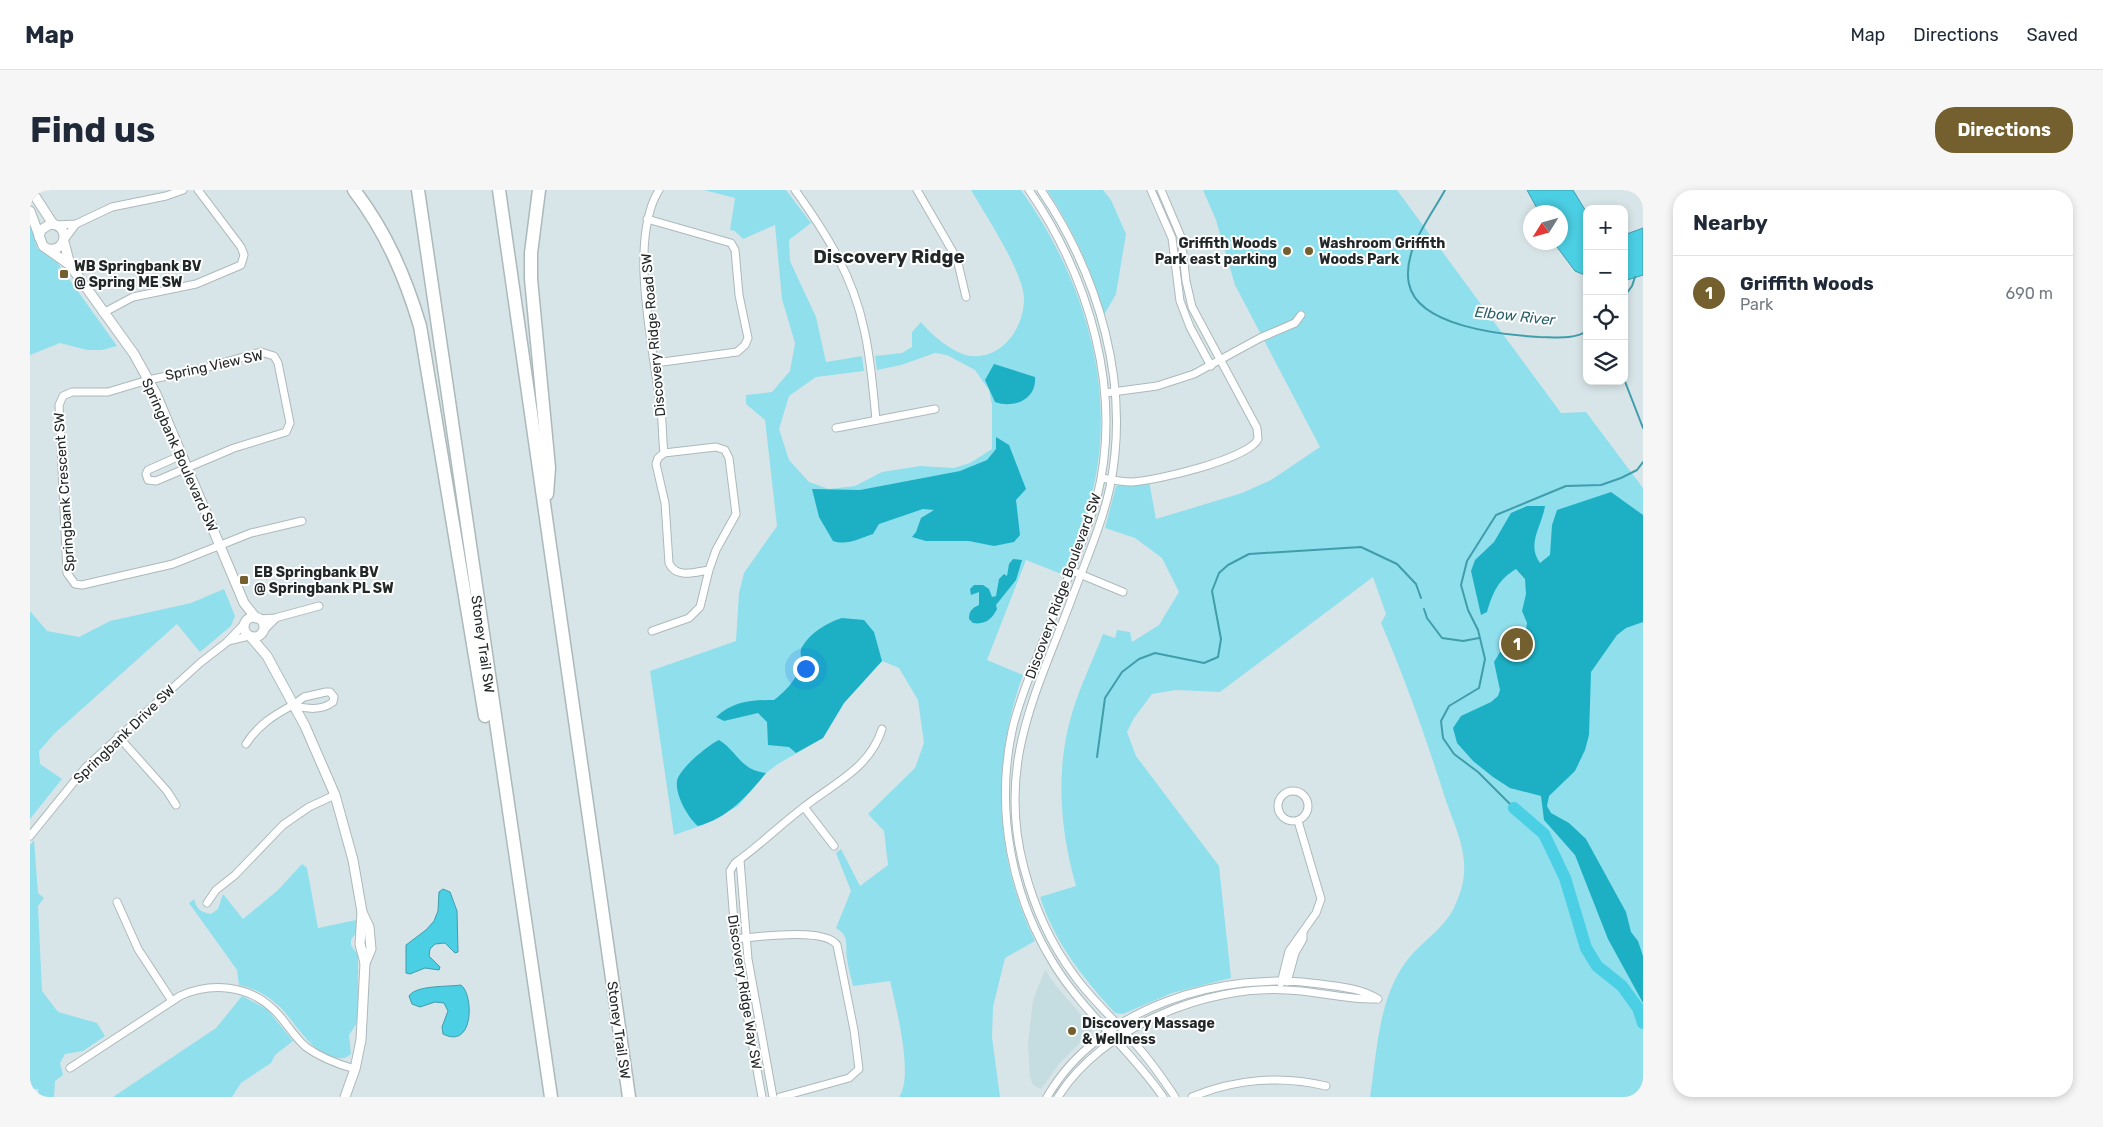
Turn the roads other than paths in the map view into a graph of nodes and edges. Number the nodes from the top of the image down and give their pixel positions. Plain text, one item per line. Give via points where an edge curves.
1 (31, 190) edge
2 (183, 190) edge
3 (198, 190) edge
4 (354, 190) edge
5 (418, 190) edge
6 (499, 190) edge
7 (539, 190) edge
8 (659, 190) edge
9 (795, 190) edge
10 (917, 190) edge
11 (1029, 190) edge
12 (1041, 190) edge
13 (1151, 190) edge
14 (1161, 190) edge
15 (30, 211) edge
16 (646, 219) junction
17 (55, 224) junction
18 (76, 224) junction
19 (39, 237) junction
20 (64, 241) junction
21 (48, 249) junction
22 (70, 265) junction
23 (966, 296) dead end
24 (104, 312) junction
25 (1301, 315) dead end
26 (1221, 361) junction
27 (655, 363) junction
28 (1211, 366) junction
29 (148, 380) junction
30 (1115, 392) junction
31 (1105, 393) junction
32 (935, 409) dead end
33 (876, 420) junction
34 (836, 428) dead end
35 (664, 454) junction
36 (182, 455) junction
37 (187, 468) junction
38 (1102, 478) junction
39 (1111, 480) junction
40 (545, 514) junction
41 (302, 520) dead end
42 (220, 545) junction
43 (709, 570) junction
44 (1070, 570) junction
45 (1080, 574) junction
46 (1124, 592) dead end
47 (244, 603) junction
48 (319, 606) dead end
49 (257, 618) junction
50 (276, 618) junction
51 (246, 622) junction
52 (652, 631) dead end
53 (262, 632) junction
54 (250, 636) junction
55 (227, 642) junction
56 (267, 656) junction
57 (1038, 656) junction
58 (1047, 659) junction
59 (293, 705) junction
60 (882, 729) dead end
61 (1012, 733) junction
62 (1022, 735) junction
63 (118, 736) junction
64 (246, 744) dead end
65 (335, 795) junction
66 (176, 805) dead end
67 (804, 806) junction
68 (1016, 818) junction
69 (1006, 819) junction
70 (1298, 820) junction
71 (30, 836) edge
72 (834, 846) dead end
73 (740, 860) junction
74 (516, 871) junction
75 (117, 902) dead end
76 (207, 903) dead end
77 (745, 938) junction
78 (735, 939) junction
79 (1058, 952) junction
80 (1050, 957) junction
81 (1285, 980) junction
82 (1282, 990) junction
83 (1204, 991) junction
84 (1205, 1000) junction
85 (172, 1001) junction
86 (759, 1018) junction
87 (748, 1020) junction
88 (1118, 1024) junction
89 (1108, 1030) junction
90 (1125, 1032) junction
91 (1115, 1038) junction
92 (70, 1068) dead end
93 (355, 1069) junction
94 (1326, 1086) dead end
95 (1049, 1096) edge
96 (345, 1097) edge
97 (551, 1097) edge
98 (629, 1097) edge
99 (762, 1097) edge
100 (773, 1097) edge
101 (780, 1097) edge
102 (1058, 1097) edge
103 (1163, 1097) edge
104 (1175, 1097) edge
105 (1192, 1097) edge

1 - 17 street
2 - 18 street via 112,207
3 - 24 street via 241,246 244,254 241,265 196,284 133,297
4 - 74 highway via 380,226 401,267 420,326 500,806
5 - 74 highway, Stoney Trail SW
6 - 40 highway, Stoney Trail SW
7 - 40 highway via 531,279 549,468
8 - 16 street, Discovery Ridge Road SW
9 - 33 street via 834,248 853,291 868,347
10 - 23 street via 957,259
11 - 31 street, Discovery Ridge Boulevard SW via 1047,217 1076,274 1096,337
12 - 30 street, Discovery Ridge Boulevard SW via 1068,233 1095,296 1108,343
13 - 28 street via 1172,238 1182,307
14 - 26 street via 1181,237 1192,307
15 - 19 street
16 - 27 street, Discovery Ridge Road SW via 646,280
16 - 27 street via 731,243 735,250 739,295 748,338 745,346 737,352
17 - 18 street
17 - 19 street via 43,228
17 - 20 street via 63,230
18 - 20 street
19 - 21 street
20 - 21 street via 59,248
20 - 22 street, Springbank Boulevard SW
21 - 22 street, Springbank Boulevard SW
22 - 24 street, Springbank Boulevard SW
24 - 29 street, Springbank Boulevard SW
25 - 26 street via 1295,323 1260,338
26 - 28 street
26 - 39 street via 1257,428 1258,438 1254,445 1212,464 1173,475 1133,482
27 - 35 street, Discovery Ridge Road SW
28 - 30 street via 1157,386
29 - 36 street, Springbank Boulevard SW
29 - 37 street, Spring View SW via 261,352 277,360 290,423 286,432 234,448
29 - 42 street, Springbank Crescent SW via 108,392 68,393 60,402 69,578 74,584 82,585 173,564
30 - 31 street
30 - 39 street, Discovery Ridge Boulevard SW via 1116,432
31 - 38 street, Discovery Ridge Boulevard SW
32 - 33 street
33 - 34 street
35 - 43 street, Discovery Ridge Road SW via 656,464 665,502 669,563 674,571 680,573
35 - 43 street via 716,447 728,455 736,514
36 - 37 street, Springbank Boulevard SW
36 - 37 street via 151,468 147,477 156,481
37 - 42 street, Springbank Boulevard SW
38 - 39 street
38 - 44 street, Discovery Ridge Boulevard SW via 1090,521
39 - 45 street, Discovery Ridge Boulevard SW via 1101,520
40 - 98 highway, Stoney Trail SW
41 - 42 street via 266,528
42 - 47 street, Springbank Boulevard SW
43 - 52 street via 698,611 689,618
44 - 45 street
44 - 57 street, Discovery Ridge Boulevard SW
45 - 46 street
45 - 58 street, Discovery Ridge Boulevard SW
47 - 49 street, Springbank Boulevard SW
47 - 51 street, Springbank Boulevard SW
48 - 50 street
49 - 50 street
49 - 51 street
49 - 53 street via 263,626
50 - 53 street
51 - 54 street via 244,630
51 - 55 street, Springbank Drive SW
53 - 54 street via 258,636
53 - 56 street
54 - 55 street, Springbank Drive SW
54 - 56 street
55 - 63 street, Springbank Drive SW
56 - 59 street
57 - 58 street
57 - 61 street, Discovery Ridge Boulevard SW
58 - 62 street, Discovery Ridge Boulevard SW
59 - 59 street via 309,710 331,703 334,697 326,692 304,697
59 - 64 street via 253,732
59 - 65 street
60 - 67 street, Discovery Ridge Way SW via 873,751 856,770
61 - 62 street
61 - 69 street, Discovery Ridge Boulevard SW
62 - 68 street, Discovery Ridge Boulevard SW via 1017,764
63 - 66 street
63 - 71 street, Springbank Drive SW via 78,775
65 - 76 street via 283,825 216,890
65 - 93 street via 347,832 362,912 371,939 371,949 364,963 364,1017
67 - 72 street
67 - 73 street, Discovery Ridge Way SW
68 - 69 street
68 - 79 street, Discovery Ridge Boulevard SW via 1023,866 1034,903
69 - 80 street, Discovery Ridge Boulevard SW via 1021,893
70 - 70 street via 1306,815 1308,800 1297,790 1287,791 1278,801 1279,811 1284,818
70 - 81 street via 1321,899 1316,913 1290,951
73 - 77 street, Discovery Ridge Way SW
73 - 78 street, Discovery Ridge Way SW via 731,868 730,876
74 - 97 highway, Stoney Trail SW
75 - 85 street via 138,949
77 - 78 street
77 - 86 street, Discovery Ridge Way SW
77 - 101 street via 769,935 824,937 835,942 839,952 859,1069 849,1078
78 - 87 street, Discovery Ridge Way SW
79 - 80 street
79 - 88 street, Discovery Ridge Boulevard SW via 1074,976
80 - 89 street, Discovery Ridge Boulevard SW via 1086,1008
81 - 82 street
81 - 82 street via 1364,990 1378,998
81 - 83 street via 1249,982
82 - 84 street via 1247,992
83 - 84 street
83 - 88 street via 1165,1002
84 - 90 street via 1167,1012
85 - 92 street
85 - 93 street via 187,992 211,987 244,992 274,1010 301,1042 316,1054
86 - 87 street
86 - 100 street, Discovery Ridge Way SW
87 - 99 street, Discovery Ridge Way SW
88 - 89 street
88 - 90 street, Discovery Ridge Boulevard SW
89 - 91 street, Discovery Ridge Boulevard SW
89 - 95 street via 1074,1061
90 - 91 street
90 - 104 street, Discovery Ridge Boulevard SW
91 - 102 street via 1089,1059
91 - 103 street, Discovery Ridge Boulevard SW
93 - 96 street
94 - 105 street via 1294,1079 1262,1081 1227,1085

